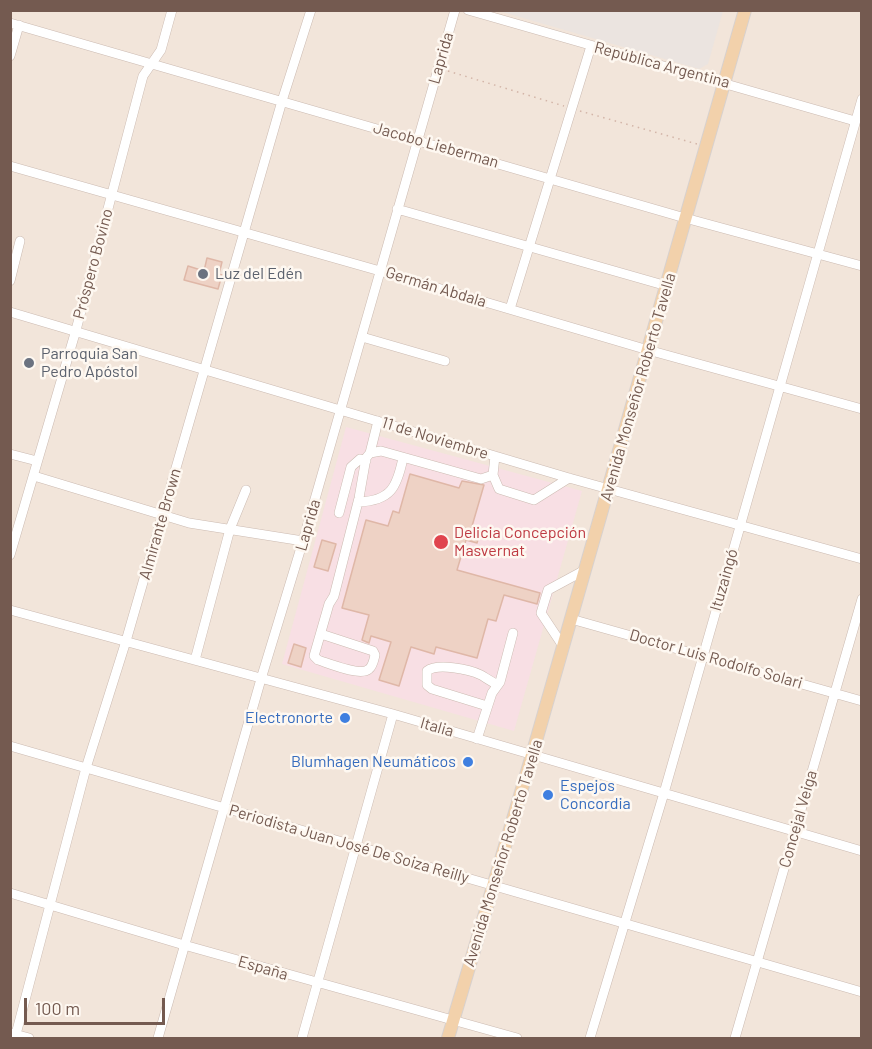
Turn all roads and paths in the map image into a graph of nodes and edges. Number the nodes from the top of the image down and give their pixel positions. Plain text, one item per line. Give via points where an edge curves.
1 (172, 10) edge
2 (310, 10) edge
3 (455, 10) edge
4 (468, 10) edge
5 (745, 10) edge
6 (15, 24) edge
7 (591, 46) junction
8 (10, 56) edge
9 (151, 63) junction
10 (724, 82) junction
11 (861, 99) edge
12 (282, 101) junction
13 (855, 121) junction
14 (417, 139) junction
15 (10, 166) edge
16 (550, 179) junction
17 (112, 193) junction
18 (398, 209) junction
19 (685, 218) junction
20 (245, 232) junction
21 (20, 241) dead end
22 (530, 246) junction
23 (816, 253) junction
24 (861, 266) edge
25 (380, 271) junction
26 (10, 280) edge
27 (667, 286) junction
28 (510, 309) junction
29 (10, 312) edge
30 (76, 330) junction
31 (362, 337) junction
32 (648, 350) junction
33 (445, 361) dead end
34 (206, 370) junction
35 (780, 386) junction
36 (861, 409) edge
37 (341, 410) junction
38 (378, 421) junction
39 (10, 454) edge
40 (495, 456) junction
41 (368, 457) junction
42 (403, 458) junction
43 (37, 461) junction
44 (493, 475) junction
45 (33, 476) junction
46 (569, 478) junction
47 (609, 488) junction
48 (246, 490) dead end
49 (358, 502) junction
50 (339, 513) dead end
51 (162, 516) junction
52 (739, 525) junction
53 (230, 529) junction
54 (303, 541) junction
55 (11, 553) edge
56 (861, 559) edge
57 (585, 570) junction
58 (861, 599) edge
59 (10, 610) edge
60 (571, 619) junction
61 (513, 633) dead end
62 (321, 634) junction
63 (126, 641) junction
64 (563, 646) junction
65 (703, 654) junction
66 (195, 660) junction
67 (261, 679) junction
68 (498, 685) junction
69 (834, 693) junction
70 (861, 701) edge
71 (487, 706) junction
72 (393, 714) junction
73 (477, 739) junction
74 (10, 746) edge
75 (532, 755) junction
76 (86, 768) junction
77 (664, 793) junction
78 (223, 809) junction
79 (795, 831) junction
80 (355, 846) junction
81 (861, 850) edge
82 (493, 885) junction
83 (10, 893) edge
84 (50, 904) junction
85 (624, 923) junction
86 (184, 945) junction
87 (757, 962) junction
88 (318, 983) junction
89 (861, 992) edge
90 (453, 1021) junction
91 (14, 1036) edge
92 (29, 1038) edge
93 (158, 1038) edge
94 (302, 1038) edge
95 (448, 1038) edge
96 (517, 1038) edge
97 (590, 1038) edge
98 (735, 1038) edge

1 - 9 street, Próspero Bovino via 161,50
2 - 12 street, Almirante Brown
3 - 14 street, Laprida
4 - 7 street, República Argentina
5 - 10 main road, Avenida Monseñor Roberto Tavella
6 - 8 street
6 - 9 street, Jacobo Lieberman
7 - 10 street, República Argentina
7 - 16 street
9 - 12 street, Jacobo Lieberman
9 - 17 street, Próspero Bovino via 143,76
10 - 13 street, República Argentina
10 - 19 main road, Avenida Monseñor Roberto Tavella
11 - 13 street, Ituzaingó
12 - 14 street, Jacobo Lieberman
12 - 20 street, Almirante Brown
13 - 23 street, Ituzaingó
14 - 16 street, Jacobo Lieberman
14 - 18 street, Laprida
15 - 17 street, Germán Abdala
16 - 19 street, Jacobo Lieberman
16 - 22 street
17 - 20 street, Germán Abdala
17 - 30 street, Próspero Bovino
18 - 22 street
18 - 25 street, Laprida
19 - 23 street, Jacobo Lieberman
19 - 27 main road, Avenida Monseñor Roberto Tavella
20 - 25 street, Germán Abdala
20 - 34 street, Almirante Brown
21 - 26 street
22 - 27 street
22 - 28 street
23 - 24 street, Jacobo Lieberman
23 - 35 street, Ituzaingó
25 - 28 street, Germán Abdala
25 - 31 street, Laprida
27 - 32 main road, Avenida Monseñor Roberto Tavella
28 - 32 street, Germán Abdala
29 - 30 street, 11 de Noviembre
30 - 34 street, 11 de Noviembre
30 - 43 street, Próspero Bovino
31 - 33 street
31 - 37 street, Laprida
32 - 35 street, Germán Abdala
32 - 47 main road, Avenida Monseñor Roberto Tavella
34 - 37 street, 11 de Noviembre
34 - 51 street, Almirante Brown
35 - 36 street, Germán Abdala
35 - 52 street, Ituzaingó
37 - 38 street, 11 de Noviembre
37 - 54 street, Laprida
38 - 40 street, 11 de Noviembre
38 - 41 street
39 - 43 street
40 - 44 street
40 - 46 street, 11 de Noviembre
41 - 42 street via 381,452
41 - 49 street
41 - 50 street via 351,467
42 - 44 street via 481,479
42 - 49 street via 394,487 376,500
43 - 45 street, Próspero Bovino
44 - 46 street via 499,489 534,500
45 - 51 street
45 - 55 street, Próspero Bovino
46 - 47 street, 11 de Noviembre
47 - 52 street, 11 de Noviembre
47 - 57 main road, Avenida Monseñor Roberto Tavella
48 - 53 street
49 - 62 street
51 - 53 street
51 - 63 street, Almirante Brown
52 - 56 street, 11 de Noviembre
52 - 65 street, Ituzaingó
53 - 54 street
53 - 66 street
54 - 67 street, Laprida
57 - 60 main road, Avenida Monseñor Roberto Tavella
57 - 64 street via 548,590 544,602 541,613
58 - 69 street, Concejal Veiga
59 - 63 street, Italia
60 - 64 main road, Avenida Monseñor Roberto Tavella
60 - 65 street, Doctor Luis Rodolfo Solari
61 - 68 street
62 - 62 street via 314,656 318,660 360,673 369,670 375,655 372,651
63 - 66 street, Italia
63 - 76 street, Almirante Brown
64 - 75 main road, Avenida Monseñor Roberto Tavella
65 - 69 street, Doctor Luis Rodolfo Solari
65 - 77 street, Ituzaingó
66 - 67 street, Italia
67 - 72 street, Italia
67 - 78 street, Laprida
68 - 71 street
68 - 71 street via 481,675 449,666 427,671 427,685 432,689
69 - 70 street, Doctor Luis Rodolfo Solari
69 - 79 street, Concejal Veiga
71 - 73 street
72 - 73 street, Italia
72 - 80 street
73 - 75 street, Italia
74 - 76 street, Periodista Juan José De Soiza Reilly
75 - 77 street, Italia
75 - 82 main road, Avenida Monseñor Roberto Tavella
76 - 78 street, Periodista Juan José De Soiza Reilly
76 - 84 street, Almirante Brown
77 - 79 street, Italia
77 - 85 street, Ituzaingó
78 - 80 street, Periodista Juan José De Soiza Reilly
78 - 86 street, Laprida
79 - 81 street, Italia
79 - 87 street, Concejal Veiga
80 - 82 street, Periodista Juan José De Soiza Reilly
80 - 88 street
82 - 85 street, Periodista Juan José De Soiza Reilly
82 - 90 main road, Avenida Monseñor Roberto Tavella
83 - 84 street, España
84 - 86 street, España
84 - 91 street, Almirante Brown
85 - 87 street, Periodista Juan José De Soiza Reilly
85 - 97 street, Ituzaingó
86 - 88 street, España
86 - 93 street, Laprida
87 - 89 street, Periodista Juan José De Soiza Reilly
87 - 98 street, Concejal Veiga
88 - 90 street, España
88 - 94 street
90 - 95 main road, Avenida Monseñor Roberto Tavella
90 - 96 street, España
91 - 92 street

